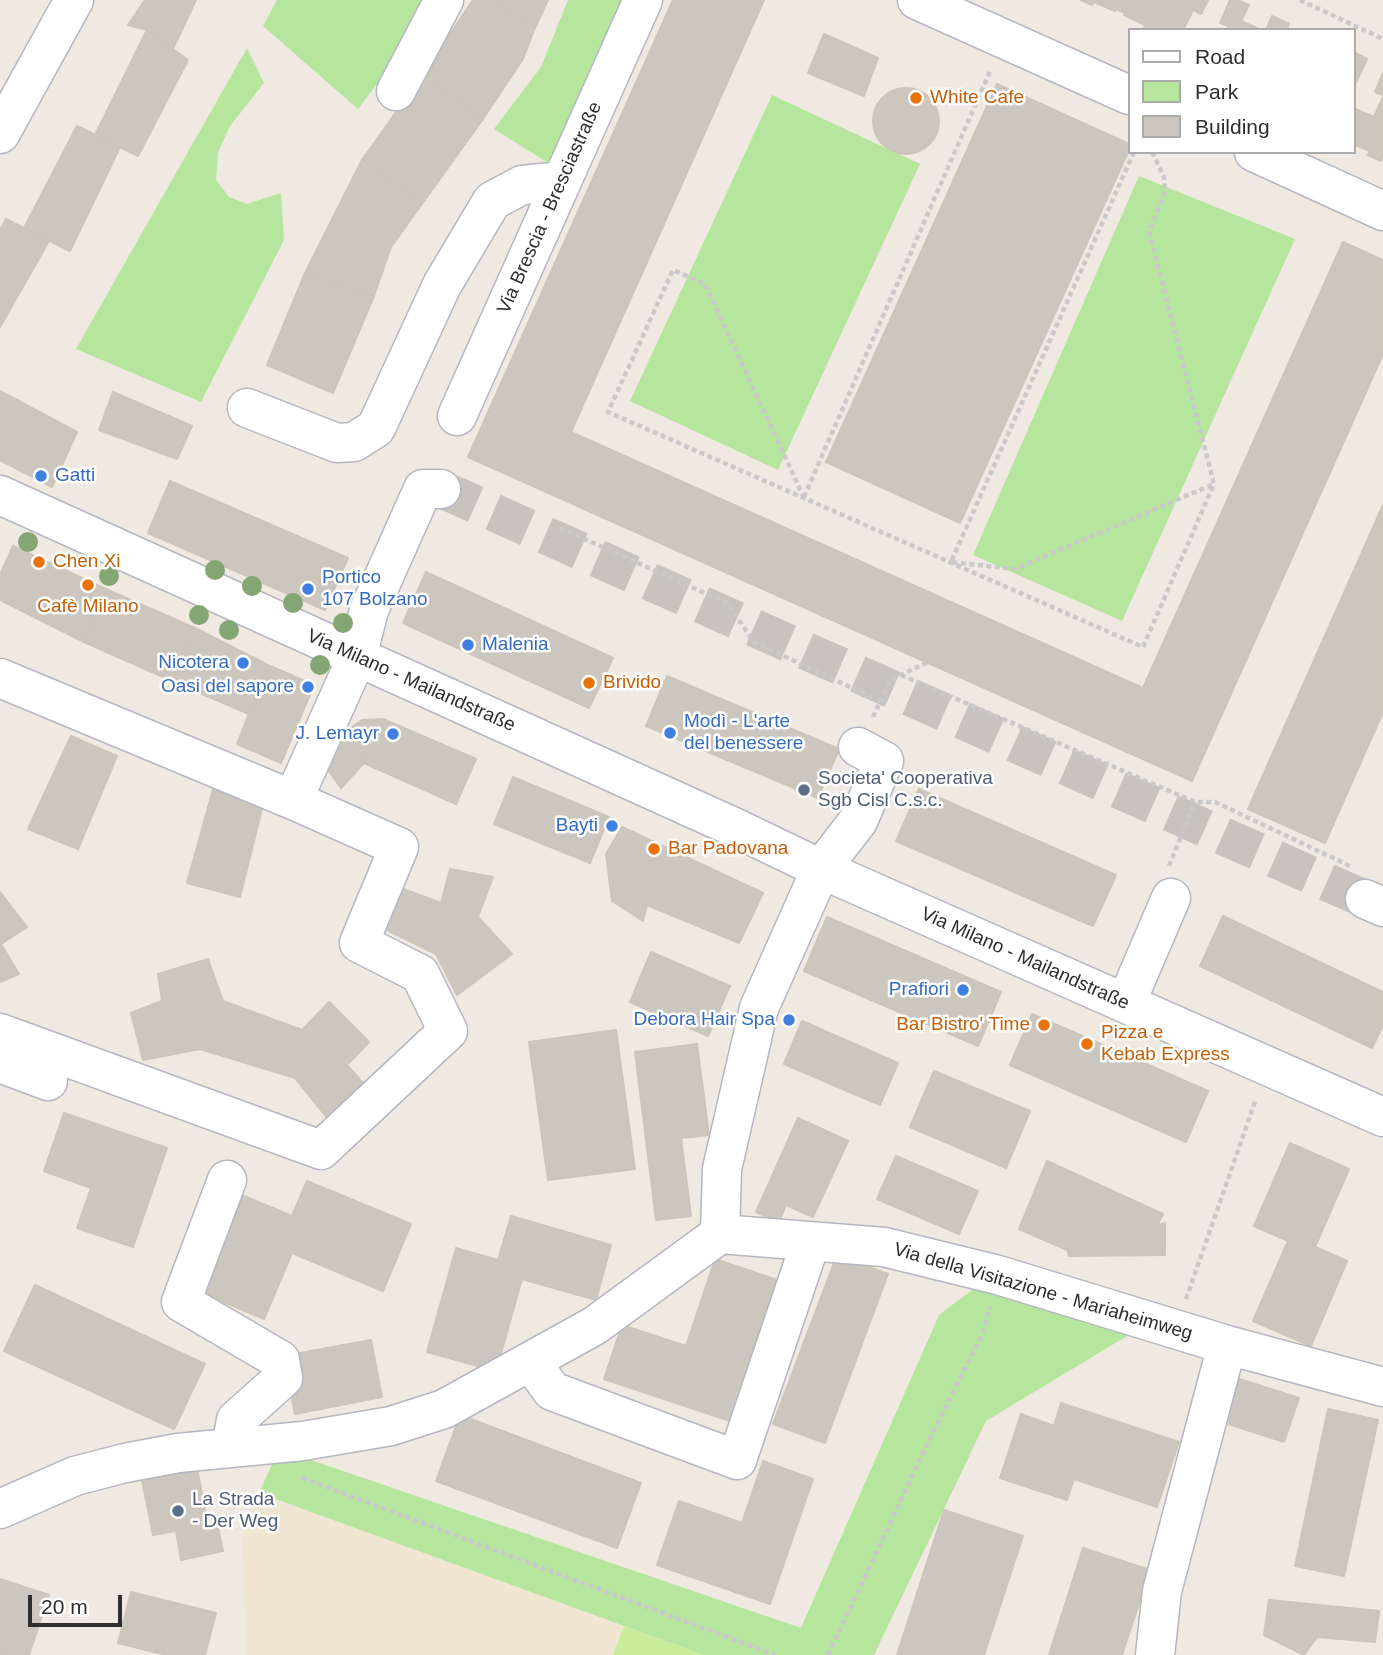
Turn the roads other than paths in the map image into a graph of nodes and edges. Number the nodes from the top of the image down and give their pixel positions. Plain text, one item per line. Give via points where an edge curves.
1 (74, 0) edge
2 (444, 0) edge
3 (643, 0) edge
4 (917, 0) edge
5 (396, 91) dead end
6 (1128, 95) edge
7 (0, 135) edge
8 (1258, 154) edge
9 (562, 181) junction
10 (1383, 211) edge
11 (247, 408) dead end
12 (457, 416) dead end
13 (432, 489) dead end
14 (0, 495) edge
15 (357, 657) junction
16 (0, 678) edge
17 (858, 747) road end
18 (293, 800) junction
19 (821, 869) junction
20 (1171, 898) road end
21 (1126, 1003) junction
22 (0, 1033) edge
23 (0, 1063) edge
24 (48, 1081) dead end
25 (1383, 1117) edge
26 (227, 1180) dead end
27 (720, 1234) junction
28 (811, 1241) junction
29 (1227, 1345) junction
30 (531, 1362) junction
31 (1383, 1387) edge
32 (231, 1447) junction
33 (0, 1509) edge
34 (1155, 1655) edge

1 - 7 street
2 - 5 street
3 - 9 street, Via Brescia - Bresciastraße
4 - 6 street
8 - 10 street
9 - 11 street via 522,185 492,201 442,285 376,428 354,442 337,443
9 - 12 street, Via Brescia - Bresciastraße
13 - 15 street via 369,610
14 - 15 street, Via Milano - Mailandstraße
15 - 18 street
15 - 19 street, Via Milano - Mailandstraße
16 - 18 street
17 - 19 street via 884,761 859,821
18 - 22 street via 399,847 359,943 420,974 448,1031 321,1150
19 - 21 street, Via Milano - Mailandstraße
19 - 27 street via 759,1008 722,1169
20 - 21 street
21 - 25 street, Via Milano - Mailandstraße
23 - 24 street
26 - 32 street via 181,1302 280,1360 283,1378 236,1420
27 - 28 street, Via della Visitazione - Mariaheimweg
27 - 30 street via 594,1326
28 - 29 street, Via della Visitazione - Mariaheimweg via 884,1247
28 - 30 street via 737,1460 552,1391
29 - 31 street, Via della Visitazione - Mariaheimweg
29 - 34 street via 1162,1591
30 - 32 street via 444,1409 391,1426
32 - 33 street via 125,1463 75,1476

